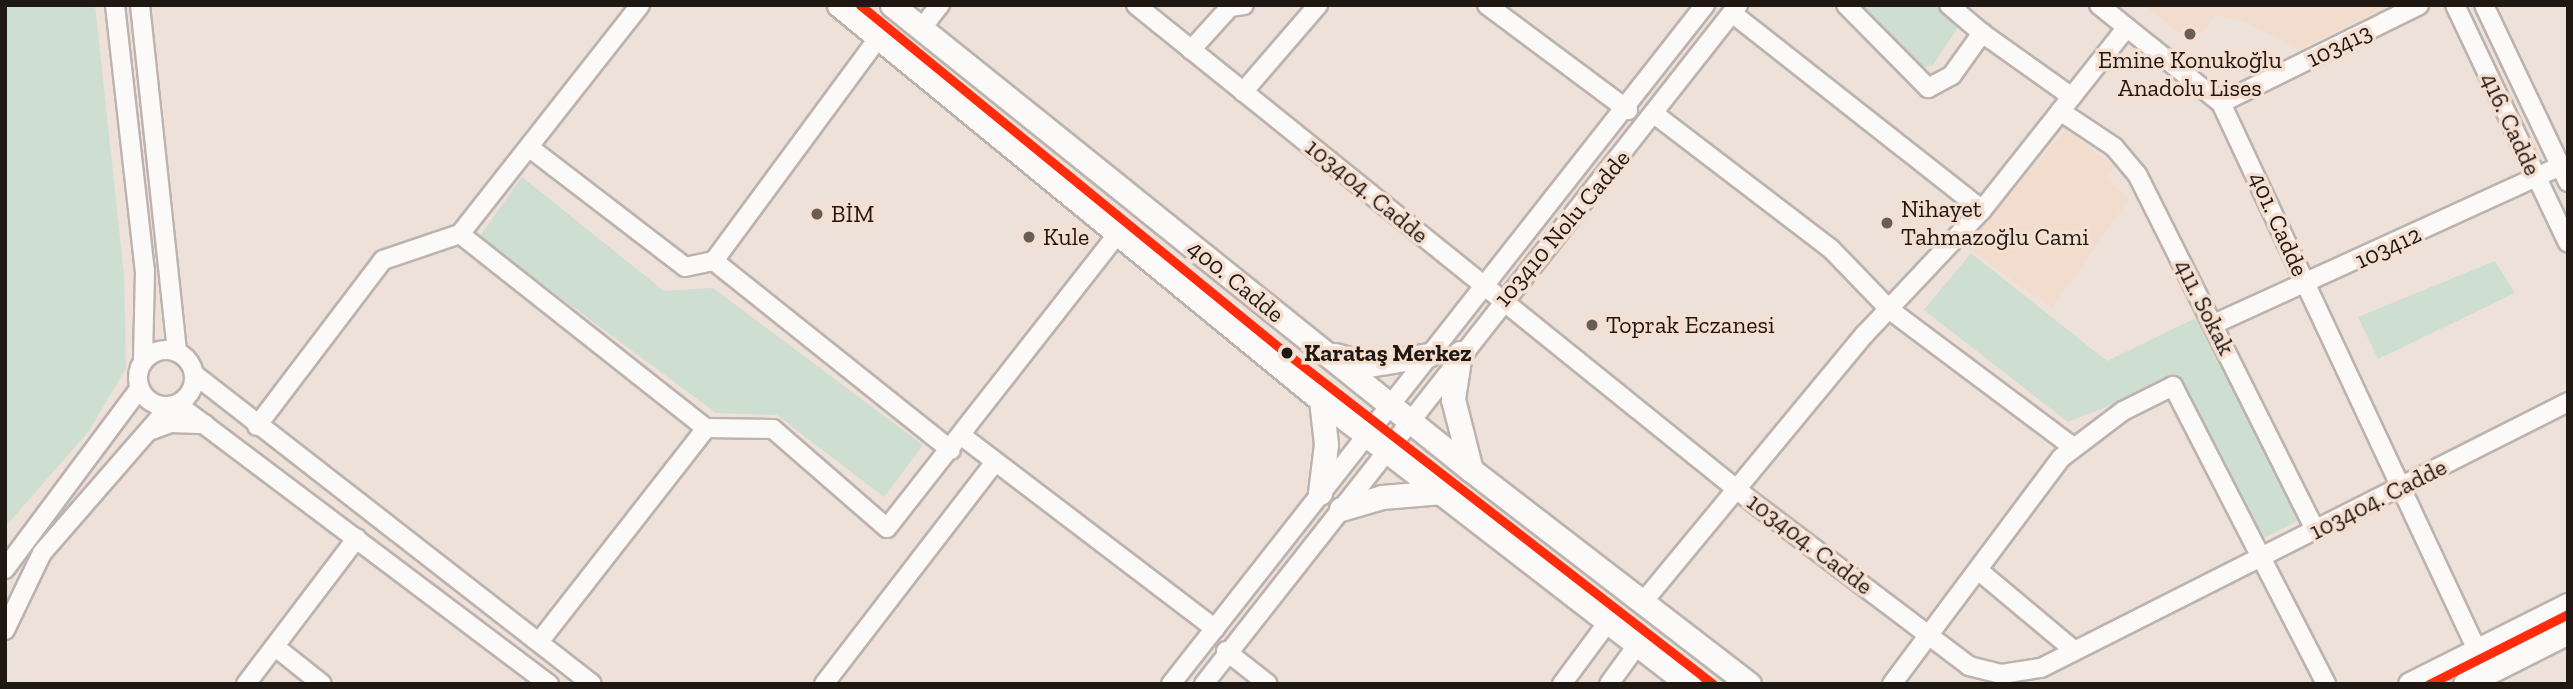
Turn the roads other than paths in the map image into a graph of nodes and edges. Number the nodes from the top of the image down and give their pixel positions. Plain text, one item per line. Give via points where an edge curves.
1 (115, 5) edge
2 (140, 5) edge
3 (640, 5) edge
4 (839, 5) edge
5 (892, 5) edge
6 (940, 5) edge
7 (1136, 5) edge
8 (1244, 5) edge
9 (1318, 5) edge
10 (1705, 5) edge
11 (1846, 5) edge
12 (1949, 5) edge
13 (2099, 5) edge
14 (2419, 5) edge
15 (2455, 5) edge
16 (2484, 5) edge
17 (1498, 8) edge
18 (1735, 9) edge
19 (2127, 27) junction
20 (921, 29) junction
21 (1982, 33) junction
22 (879, 37) junction
23 (1191, 50) junction
24 (1243, 92) junction
25 (2221, 103) junction
26 (2066, 104) junction
27 (1628, 110) junction
28 (1657, 116) junction
29 (530, 148) junction
30 (2564, 174) edge
31 (2535, 178) junction
32 (1982, 210) junction
33 (1121, 230) junction
34 (460, 234) junction
35 (2568, 243) edge
36 (714, 261) junction
37 (1483, 284) junction
38 (2307, 285) junction
39 (1503, 297) junction
40 (1890, 310) junction
41 (2214, 324) junction
42 (1322, 350) junction
43 (177, 351) junction
44 (1460, 353) junction
45 (1428, 355) junction
46 (143, 361) junction
47 (194, 374) junction
48 (139, 389) junction
49 (1321, 400) junction
50 (2568, 402) edge
51 (1389, 404) junction
52 (173, 405) junction
53 (1409, 420) junction
54 (205, 424) junction
55 (257, 426) junction
56 (706, 428) junction
57 (142, 433) junction
58 (1366, 435) junction
59 (957, 443) junction
60 (2073, 447) junction
61 (1386, 450) junction
62 (995, 461) junction
63 (1471, 470) junction
64 (2403, 486) junction
65 (1737, 488) junction
66 (1442, 492) junction
67 (1320, 493) junction
68 (1340, 509) junction
69 (2316, 531) junction
70 (357, 538) junction
71 (2261, 556) junction
72 (5, 569) edge
73 (1978, 570) junction
74 (1643, 602) junction
75 (2568, 604) edge
76 (1608, 622) junction
77 (5, 629) edge
78 (1215, 629) junction
79 (2568, 632) edge
80 (1929, 635) junction
81 (539, 642) junction
82 (1638, 644) junction
83 (278, 649) junction
84 (2477, 650) junction
85 (1226, 651) junction
86 (2075, 651) junction
87 (2004, 679) edge
88 (246, 684) edge
89 (322, 684) edge
90 (549, 684) edge
91 (592, 684) edge
92 (824, 684) edge
93 (1171, 684) edge
94 (1204, 684) edge
95 (1268, 684) edge
96 (1562, 684) edge
97 (1609, 684) edge
98 (1689, 684) edge
99 (1749, 684) edge
100 (1892, 684) edge
101 (2326, 684) edge
102 (2410, 684) edge
103 (2466, 684) edge

1 - 46 street via 145,271
2 - 43 street
3 - 29 street
4 - 22 main road, 400. Cadde
5 - 20 main road, 400. Cadde
6 - 20 street
7 - 23 street, 103404. Cadde
8 - 23 street via 1230,8
9 - 24 street
10 - 27 street
11 - 21 street via 1928,88 1952,75
12 - 21 street, 411. Sokak
13 - 19 street, 401. Cadde
14 - 25 street, 103413
15 - 31 street, 416. Cadde
16 - 30 street
17 - 27 street
18 - 28 street, 103410 Nolu Cadde
18 - 32 street
19 - 25 street, 401. Cadde
19 - 26 street
20 - 42 main road, 400. Cadde
21 - 26 street, 411. Sokak
22 - 33 main road, 400. Cadde
22 - 36 street
23 - 24 street, 103404. Cadde
24 - 37 street, 103404. Cadde
25 - 38 street, 401. Cadde
26 - 32 street
26 - 41 street, 411. Sokak via 2137,174
27 - 37 street
28 - 39 street, 103410 Nolu Cadde
28 - 40 street via 1831,249
29 - 34 street
29 - 36 street via 685,267
30 - 31 street, 103412
31 - 35 street, 416. Cadde
31 - 38 street, 103412
32 - 40 street
33 - 49 main road, 400. Cadde
33 - 59 street
34 - 55 street via 383,260
34 - 56 street
36 - 59 street
37 - 39 street, 103404. Cadde
37 - 45 street
38 - 41 street, 103412
38 - 64 street, 401. Cadde
39 - 44 street, 103410 Nolu Cadde
39 - 65 street, 103404. Cadde
40 - 60 street
40 - 65 street
41 - 69 street, 411. Sokak
42 - 45 main road via 1369,365
42 - 51 main road, 400. Cadde
43 - 46 street via 155,352
43 - 47 street
44 - 53 street, 103410 Nolu Cadde
44 - 63 main road via 1453,399
45 - 51 street
46 - 48 street
47 - 52 street via 189,395
47 - 55 street
48 - 52 street via 155,404
48 - 72 street
49 - 58 main road, 400. Cadde
49 - 67 main road via 1326,444
50 - 64 street, 103404. Cadde
51 - 53 main road, 400. Cadde
51 - 58 street
52 - 54 street
52 - 57 street
53 - 61 street, 103410 Nolu Cadde
53 - 63 main road, 400. Cadde
54 - 57 street via 171,423
54 - 70 street
55 - 81 street
56 - 59 street via 773,429 887,528
56 - 81 street
57 - 77 street via 42,553
58 - 61 main road, 400. Cadde
58 - 67 street
59 - 62 street
60 - 71 street via 2123,411 2173,386
60 - 73 street
61 - 66 main road, 400. Cadde
61 - 68 street, 103410 Nolu Cadde
62 - 78 street
62 - 92 street
63 - 74 main road, 400. Cadde
64 - 69 street, 103404. Cadde
64 - 84 street, 401. Cadde
65 - 74 street
65 - 80 street, 103404. Cadde
66 - 68 main road via 1382,497
66 - 76 main road, 400. Cadde
67 - 78 street
68 - 85 street, 103410 Nolu Cadde
69 - 71 street, 103404. Cadde
70 - 83 street
70 - 90 street
71 - 86 street, 103404. Cadde
71 - 101 street
73 - 80 street
73 - 86 street
74 - 99 main road, 400. Cadde
75 - 84 main road
76 - 82 main road, 400. Cadde
76 - 96 street
78 - 93 street
79 - 103 main road
80 - 87 street, 103404. Cadde via 1969,666
80 - 100 street
81 - 91 street
82 - 97 street
82 - 98 main road, 400. Cadde
83 - 88 street
83 - 89 street
84 - 102 main road
85 - 94 street, 103410 Nolu Cadde
85 - 95 street
86 - 87 street, 103404. Cadde

